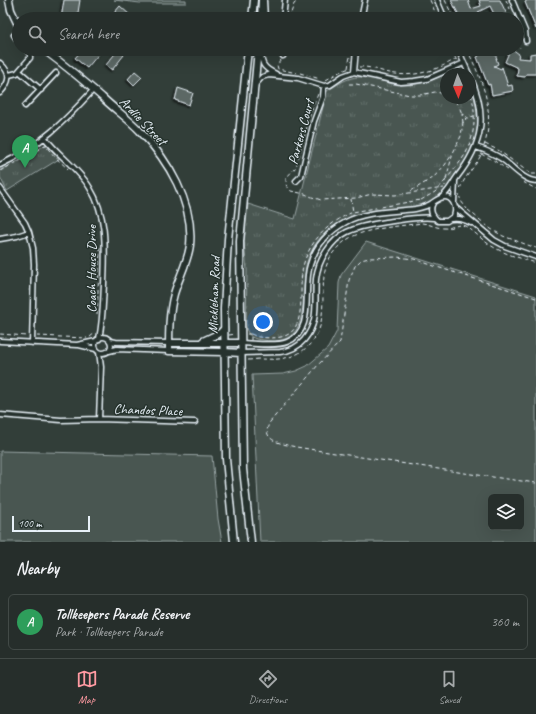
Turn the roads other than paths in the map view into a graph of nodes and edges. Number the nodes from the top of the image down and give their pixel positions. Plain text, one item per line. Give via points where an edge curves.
1 (9, 0) edge
2 (254, 0) edge
3 (263, 0) edge
4 (285, 0) edge
5 (365, 0) edge
6 (437, 0) edge
7 (512, 0) edge
8 (253, 12) edge
9 (261, 12) edge
10 (264, 12) edge
11 (284, 12) edge
12 (362, 12) edge
13 (442, 12) edge
14 (517, 12) edge
15 (12, 14) edge
16 (524, 29) edge
17 (526, 41) dead end
18 (31, 56) edge
19 (52, 56) edge
20 (247, 56) edge
21 (257, 56) edge
22 (262, 56) edge
23 (355, 56) edge
24 (461, 56) edge
25 (0, 63) edge
26 (464, 63) junction
27 (466, 68) edge
28 (19, 71) junction
29 (354, 72) junction
30 (56, 73) dead end
31 (9, 75) junction
32 (280, 75) junction
33 (254, 86) junction
34 (323, 86) junction
35 (94, 89) junction
36 (41, 90) junction
37 (476, 92) edge
38 (0, 93) edge
39 (25, 106) dead end
40 (45, 138) junction
41 (476, 147) junction
42 (0, 165) edge
43 (456, 179) junction
44 (296, 181) dead end
45 (536, 181) edge
46 (0, 188) edge
47 (442, 197) junction
48 (454, 202) junction
49 (432, 203) junction
50 (456, 208) junction
51 (434, 218) junction
52 (451, 220) junction
53 (476, 226) junction
54 (29, 232) junction
55 (0, 239) edge
56 (536, 257) edge
57 (102, 323) junction
58 (224, 329) junction
59 (105, 338) junction
60 (98, 340) junction
61 (0, 341) edge
62 (110, 341) junction
63 (169, 342) junction
64 (241, 342) junction
65 (32, 343) junction
66 (200, 343) junction
67 (224, 343) junction
68 (77, 344) junction
69 (97, 351) junction
70 (169, 351) junction
71 (107, 352) junction
72 (224, 352) junction
73 (241, 353) junction
74 (101, 367) junction
75 (0, 415) edge
76 (99, 419) junction
77 (195, 422) dead end
78 (234, 542) edge
79 (251, 542) edge

1 - 15 main road
2 - 8 main road
3 - 9 main road
3 - 10 street
4 - 11 street
5 - 12 street
6 - 13 street
7 - 14 street
16 - 17 street
18 - 28 street
19 - 35 main road, Ardlie Street
20 - 58 main road, Mickleham Road via 228,239
21 - 33 main road, Mickleham Road
22 - 32 street via 264,67
23 - 29 street
24 - 26 street
25 - 31 street
26 - 27 street
26 - 29 street via 427,79 402,82
28 - 31 street
28 - 36 street
29 - 34 street
30 - 36 street
31 - 38 street via 6,86
32 - 33 street via 264,76
32 - 34 street
33 - 64 main road, Mickleham Road via 240,241
34 - 44 street, Parkers Court via 323,97 314,121 301,176
35 - 40 street
35 - 63 main road, Ardlie Street via 152,144 173,176 186,207 190,245 172,303
36 - 39 street
37 - 41 street via 481,117
40 - 42 street
40 - 57 street, Coach House Drive via 83,177 101,212 105,238
41 - 43 street
41 - 45 street via 490,152 527,178
43 - 47 street
43 - 48 street
46 - 54 street
47 - 48 street
47 - 49 street
48 - 50 street
49 - 51 street
49 - 64 street via 420,208 355,218 336,228 324,239 310,265 307,278 306,319 299,333 287,342 278,344
50 - 52 street
50 - 53 street
51 - 52 street via 442,222
51 - 73 street via 422,217 370,224 346,232 326,252 320,265 316,277 315,320 310,333 300,345 280,352
52 - 53 street via 461,219
53 - 56 street via 505,246
54 - 55 street
54 - 65 street via 34,264
57 - 59 street, Coach House Drive
57 - 60 street, Coach House Drive
58 - 66 main road
58 - 67 main road, Mickleham Road
59 - 60 street
59 - 62 street
60 - 68 street
60 - 69 street via 95,345
61 - 65 street
62 - 63 street
62 - 71 street via 111,346
63 - 66 main road
63 - 70 main road, Ardlie Street
64 - 67 main road
64 - 73 main road, Mickleham Road
65 - 68 street
66 - 67 main road
67 - 72 main road, Mickleham Road
68 - 69 street
69 - 71 street
69 - 74 street
70 - 71 street
70 - 72 main road
71 - 74 street
72 - 73 main road
72 - 78 main road, Mickleham Road via 226,459
73 - 79 main road, Mickleham Road via 243,469
74 - 76 street
75 - 76 street, Chandos Place via 61,420
76 - 77 street, Chandos Place

